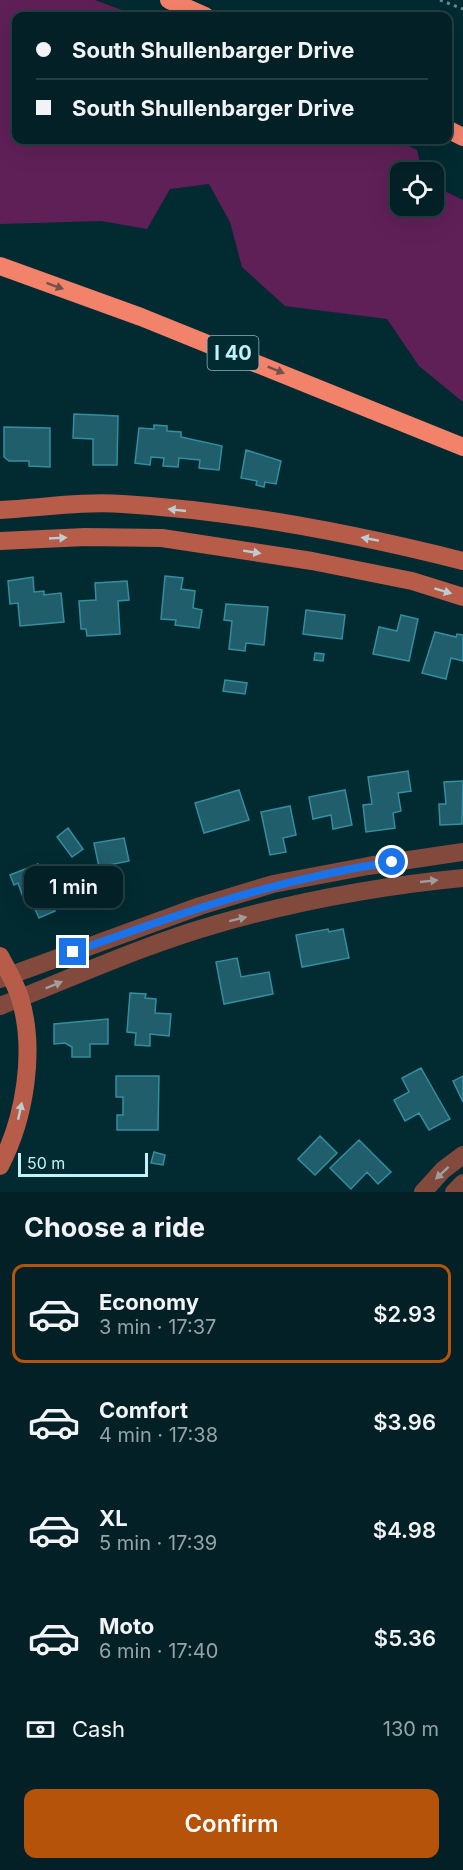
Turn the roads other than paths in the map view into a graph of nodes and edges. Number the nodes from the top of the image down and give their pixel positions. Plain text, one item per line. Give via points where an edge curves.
1 (169, 0) edge
2 (196, 12) edge
3 (0, 266) edge
4 (463, 447) edge
5 (0, 510) edge
6 (0, 541) edge
7 (463, 561) edge
8 (463, 597) edge
9 (463, 852) edge
10 (463, 878) edge
11 (0, 956) edge
12 (5, 977) edge
13 (20, 998) junction
14 (0, 1006) edge
15 (463, 1155) edge
16 (0, 1166) edge
17 (463, 1183) edge
18 (423, 1192) edge
19 (454, 1192) edge

1 - 2 highway
3 -> 4 highway, I 40 via 141,317
7 -> 5 street via 394,544 231,515 76,503
6 -> 8 street via 162,538 312,561
9 - 12 street via 273,884 200,906
13 -> 10 street via 216,924 389,885
11 - 12 street
12 - 13 street
13 - 14 street
16 -> 13 street via 20,1118 27,1078
15 -> 18 street
17 - 19 street

